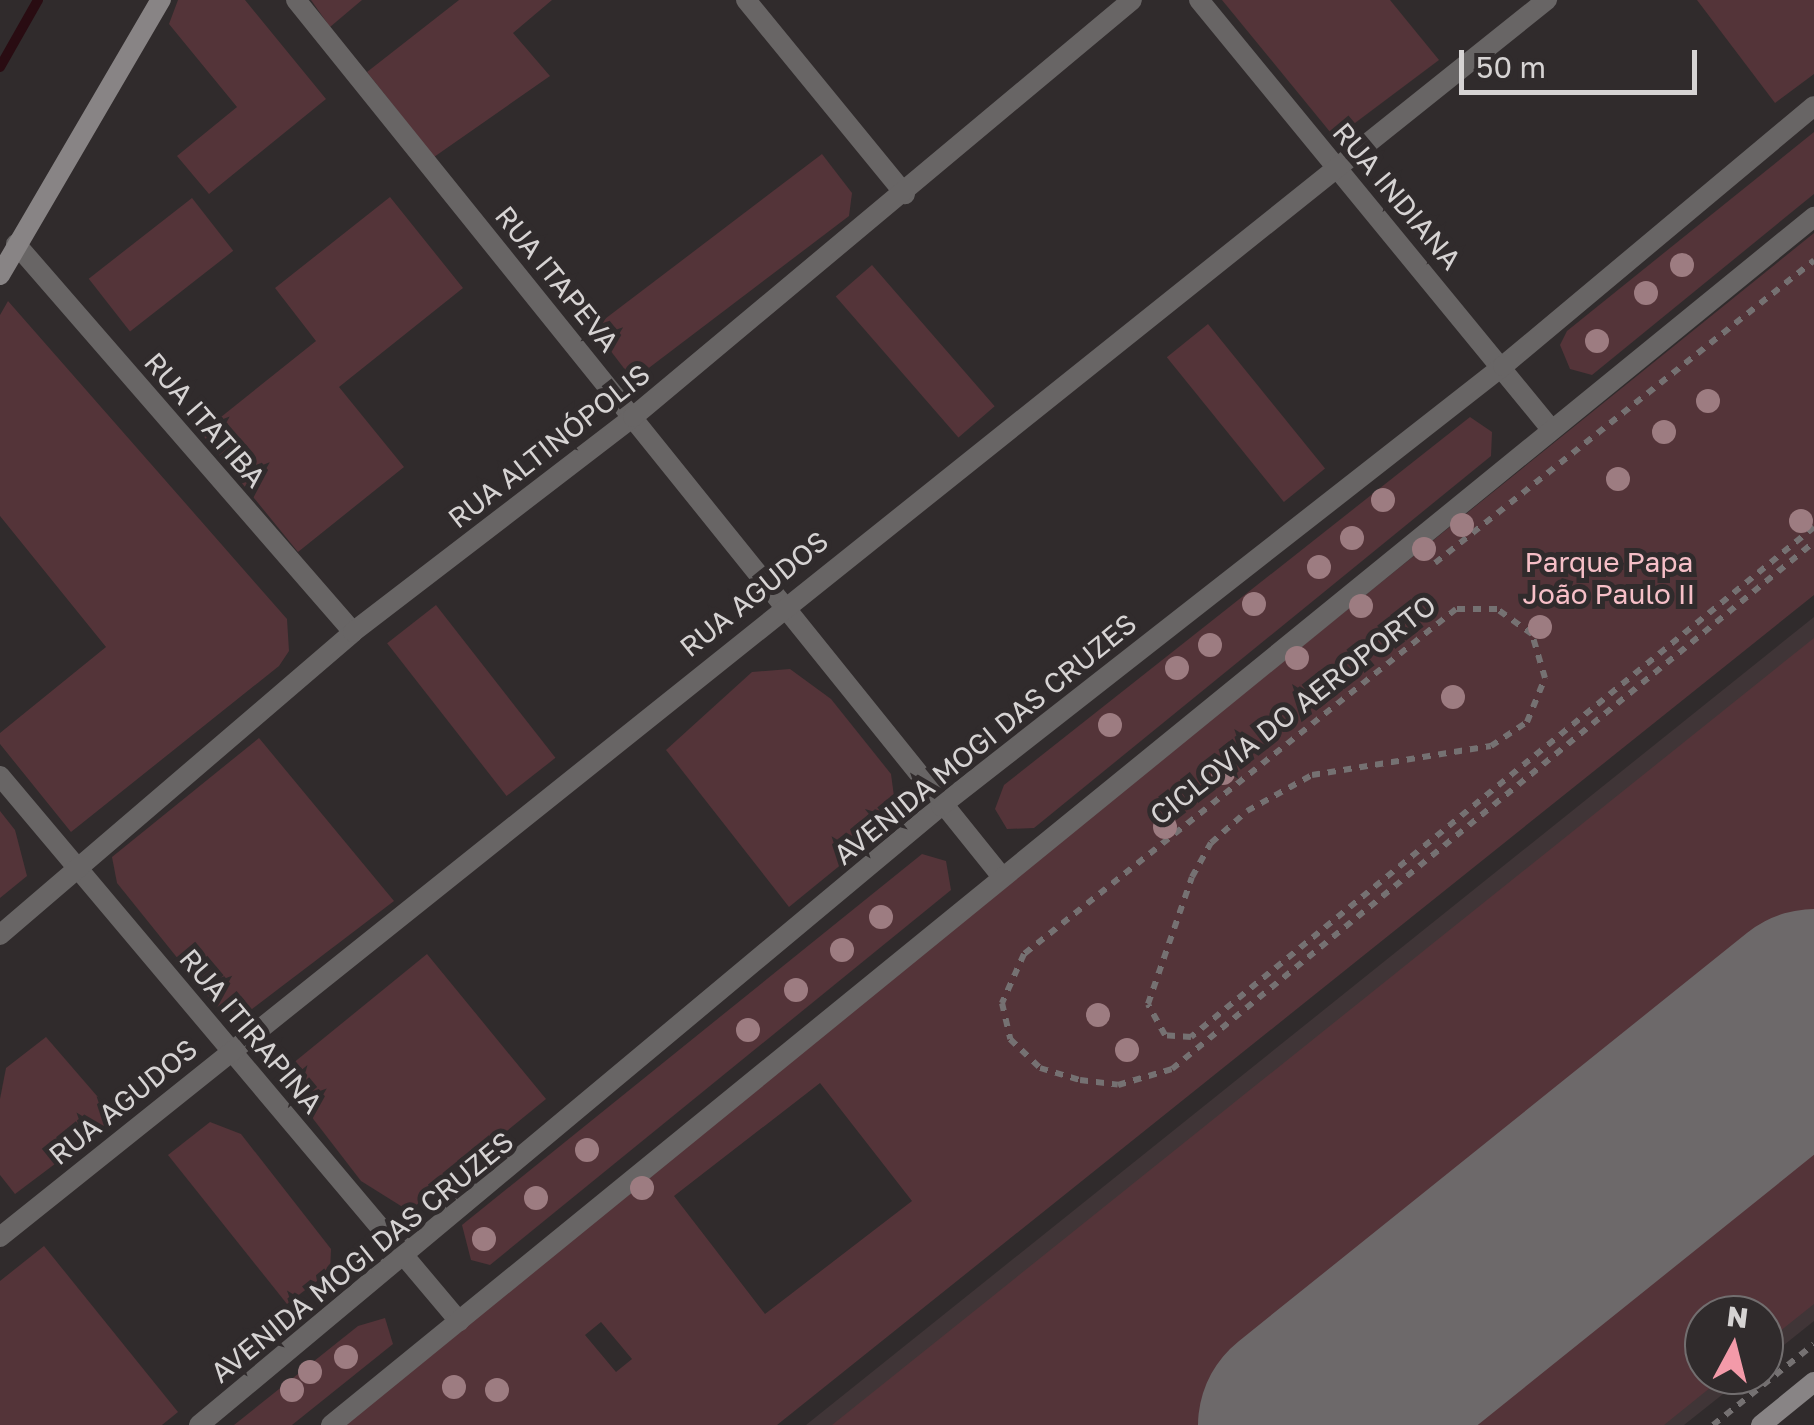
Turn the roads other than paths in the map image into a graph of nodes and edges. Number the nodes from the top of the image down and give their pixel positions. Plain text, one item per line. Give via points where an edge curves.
1 (161, 0) edge
2 (296, 0) edge
3 (746, 0) edge
4 (1132, 0) edge
5 (1199, 0) edge
6 (1547, 0) edge
7 (1814, 106) edge
8 (1336, 166) junction
9 (905, 194) junction
10 (1814, 217) edge
11 (16, 244) junction
12 (0, 275) edge
13 (1502, 366) junction
14 (633, 417) junction
15 (1551, 429) junction
16 (784, 606) junction
17 (353, 632) junction
18 (0, 776) edge
19 (940, 806) junction
20 (79, 870) junction
21 (999, 873) junction
22 (0, 935) edge
23 (231, 1050) junction
24 (0, 1237) edge
25 (407, 1259) junction
26 (459, 1321) junction
27 (1814, 1382) edge
28 (200, 1425) edge
29 (331, 1425) edge
30 (1761, 1425) edge

1 - 11 main road
2 - 14 street, RUA ITAPEVA
3 - 9 street
4 - 9 street, RUA ALTINÓPOLIS
5 - 8 street, RUA INDIANA
6 - 8 street, RUA AGUDOS
7 - 13 street, AVENIDA MOGI DAS CRUZES
8 - 13 street, RUA INDIANA
8 - 16 street, RUA AGUDOS
9 - 14 street, RUA ALTINÓPOLIS
10 - 15 street
11 - 12 main road
11 - 17 street, RUA ITATIBA
13 - 15 street, RUA INDIANA
13 - 19 street, AVENIDA MOGI DAS CRUZES
14 - 16 street, RUA ITAPEVA
14 - 17 street, RUA ALTINÓPOLIS
15 - 21 street
16 - 19 street, RUA ITAPEVA
16 - 23 street, RUA AGUDOS
17 - 20 street, RUA ALTINÓPOLIS
18 - 20 street, RUA ITIRAPINA
19 - 21 street, RUA ITAPEVA
19 - 25 street, AVENIDA MOGI DAS CRUZES
20 - 22 street, RUA ALTINÓPOLIS
20 - 23 street, RUA ITIRAPINA
21 - 26 street
23 - 24 street, RUA AGUDOS
23 - 25 street, RUA ITIRAPINA
25 - 26 street, RUA ITIRAPINA
25 - 28 street, AVENIDA MOGI DAS CRUZES
26 - 29 street
27 - 30 main road

